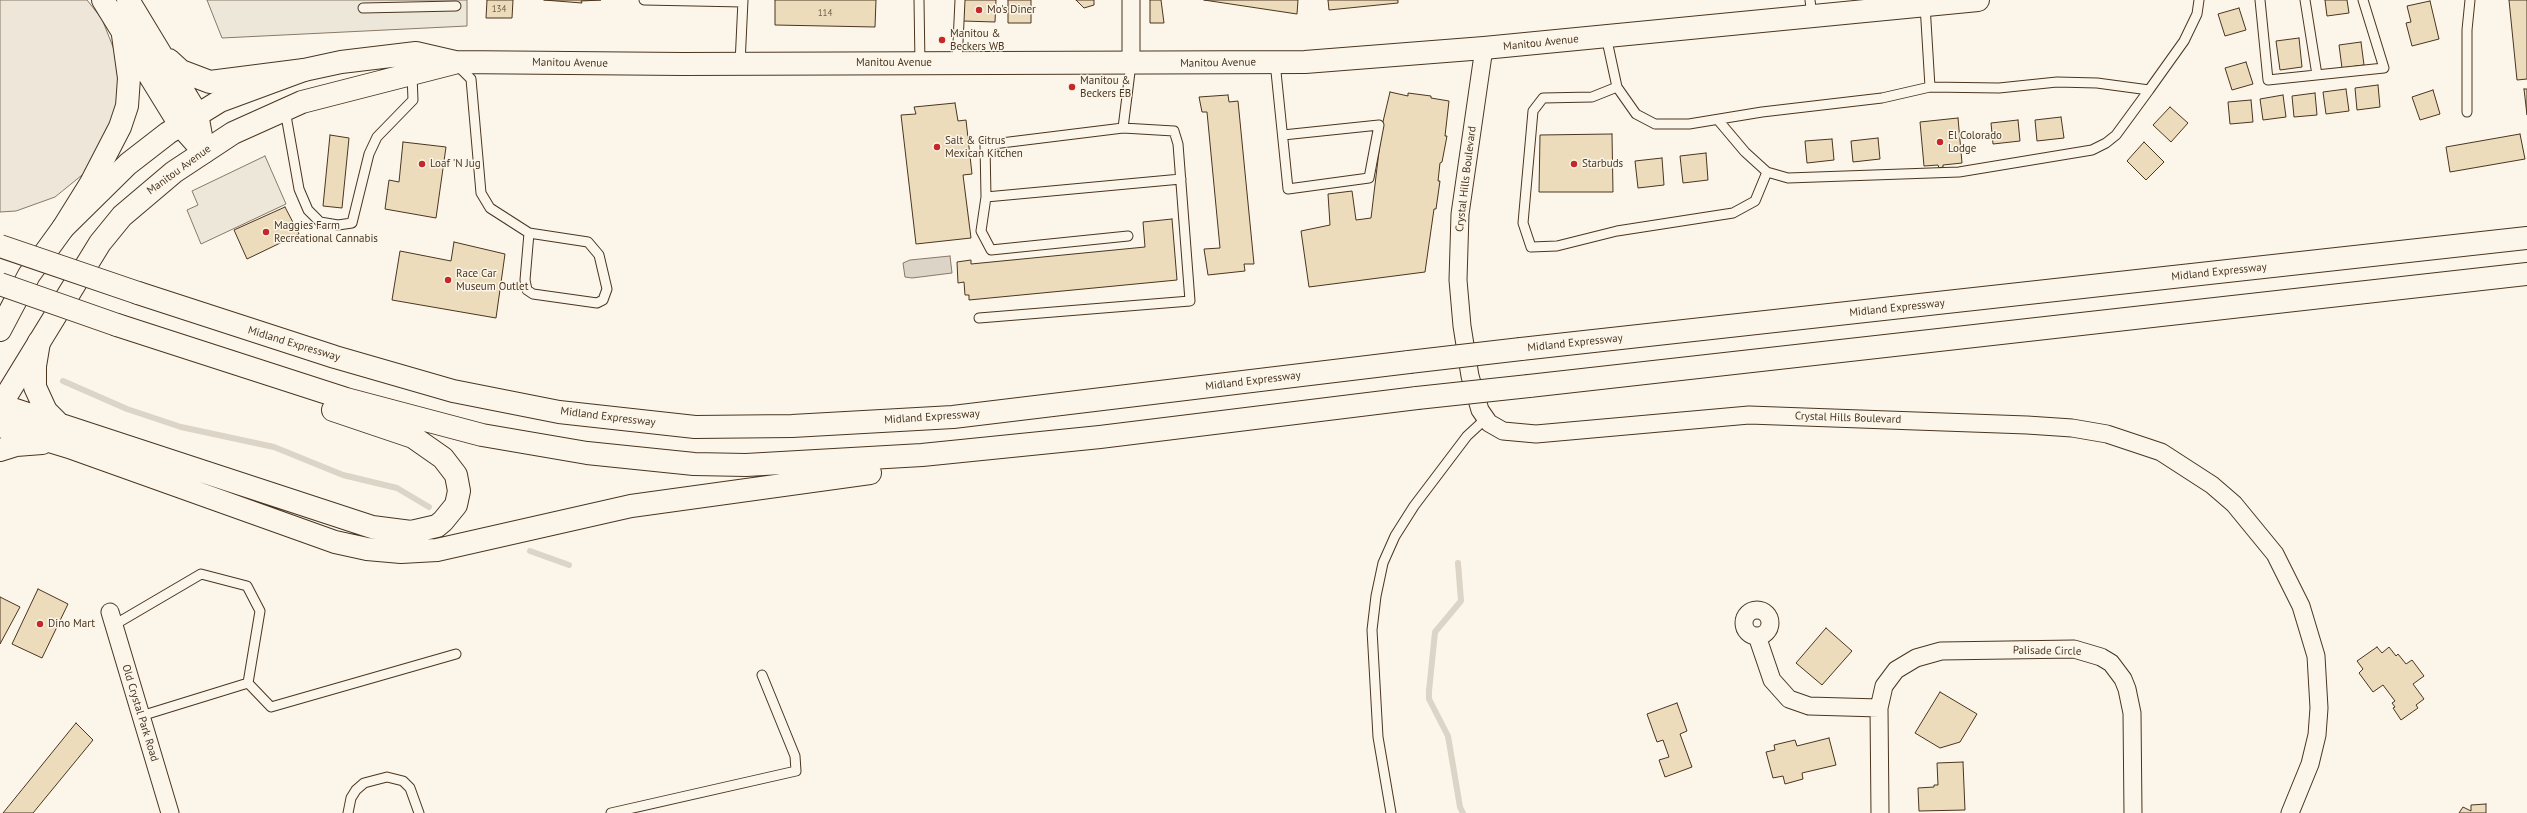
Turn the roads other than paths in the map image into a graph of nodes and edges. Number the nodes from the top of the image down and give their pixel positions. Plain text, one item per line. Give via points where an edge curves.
1 (103, 0) edge
2 (128, 0) edge
3 (644, 0) edge
4 (919, 0) edge
5 (960, 0) edge
6 (1131, 0) edge
7 (1978, 0) edge
8 (2199, 0) edge
9 (2260, 0) edge
10 (2305, 0) edge
11 (2363, 0) edge
12 (2470, 0) edge
13 (743, 1) edge
14 (1925, 5) junction
15 (456, 6) dead end
16 (1859, 6) edge
17 (363, 8) dead end
18 (1811, 8) edge
19 (123, 35) junction
20 (1606, 36) junction
21 (1484, 48) junction
22 (159, 50) junction
23 (455, 62) junction
24 (1275, 62) junction
25 (740, 64) junction
26 (920, 64) junction
27 (957, 64) junction
28 (1131, 64) junction
29 (304, 70) junction
30 (412, 75) junction
31 (2317, 75) junction
32 (1617, 87) junction
33 (1930, 87) junction
34 (2149, 90) junction
35 (285, 109) junction
36 (2467, 112) dead end
37 (188, 119) junction
38 (1718, 120) junction
39 (1122, 128) junction
40 (1283, 135) junction
41 (204, 152) junction
42 (1767, 172) junction
43 (1181, 179) junction
44 (986, 197) junction
45 (63, 228) junction
46 (529, 233) junction
47 (1128, 236) dead end
48 (2527, 238) edge
49 (0, 246) edge
50 (2527, 274) edge
51 (0, 284) edge
52 (979, 318) dead end
53 (0, 330) edge
54 (39, 342) junction
55 (208, 353) junction
56 (0, 406) edge
57 (1487, 420) junction
58 (57, 422) junction
59 (0, 426) edge
60 (1100, 437) junction
61 (69, 447) junction
62 (0, 450) edge
63 (112, 619) joint
64 (1757, 636) dead end
65 (456, 654) dead end
66 (762, 674) dead end
67 (248, 683) junction
68 (1879, 708) junction
69 (141, 716) junction
70 (170, 813) edge
71 (348, 813) edge
72 (419, 813) edge
73 (611, 813) edge
74 (1390, 813) edge
75 (1880, 813) edge
76 (2133, 813) edge
77 (2290, 813) edge

1 - 19 main road
2 - 22 main road
3 - 13 lane
4 - 26 lane
5 - 27 lane
6 - 28 street
7 - 14 main road, Manitou Avenue
8 - 34 lane via 2197,14 2184,41
9 - 31 lane via 2268,80
10 - 31 lane
11 - 31 lane via 2384,68
12 - 36 lane via 2467,30
13 - 25 lane
14 - 16 main road, Manitou Avenue
14 - 33 lane
15 - 17 lane
16 - 18 main road, Manitou Avenue
18 - 20 main road, Manitou Avenue
19 - 37 main road
19 - 45 main road via 129,78 127,106 120,127 91,183
20 - 21 main road, Manitou Avenue
20 - 32 lane
21 - 24 main road, Manitou Avenue
21 - 57 street, Crystal Hills Boulevard via 1460,214 1458,280 1470,376 1480,410
22 - 29 main road via 181,71 203,81 226,81
22 - 37 main road
23 - 25 main road, Manitou Avenue
23 - 29 main road, Manitou Avenue via 416,53 382,56
23 - 30 main road, Manitou Avenue
23 - 46 lane via 471,80 481,193 490,208
24 - 28 main road, Manitou Avenue
24 - 40 lane
25 - 26 main road, Manitou Avenue
26 - 27 main road, Manitou Avenue
27 - 28 main road, Manitou Avenue
28 - 39 lane
29 - 37 main road, Manitou Avenue via 220,101
30 - 35 main road, Manitou Avenue via 338,91
30 - 35 lane via 413,100 377,137 369,154 352,223 338,225 320,222 308,210 299,189
32 - 38 lane via 1627,105 1646,121 1677,125
32 - 42 lane via 1592,97 1543,98 1533,111 1523,224 1531,247 1557,246 1617,231 1734,213 1755,202
33 - 34 lane via 1986,88 2057,82 2097,83
33 - 38 lane via 1882,98 1762,112
34 - 42 lane via 2111,139 2099,147 2080,153 1985,169 1926,174 1799,179
35 - 41 main road, Manitou Avenue via 233,133
37 - 41 main road
37 - 45 main road, Manitou Avenue via 128,164
38 - 42 lane via 1744,152
39 - 43 lane via 1174,131 1178,144
39 - 44 lane via 985,145
40 - 40 lane via 1288,189 1369,178 1379,125
41 - 54 main road, Manitou Avenue via 169,176 122,216 100,243
43 - 44 lane
43 - 52 lane via 1190,301
44 - 47 lane via 981,231 992,250
45 - 53 main road, Manitou Avenue via 29,275
46 - 46 lane via 588,242 599,255 607,289 603,300 597,303 533,294 527,290 525,280
48 - 49 main road, Midland Expressway, bridge via 1521,349 953,417 800,426 695,427 598,417 453,391 335,357
50 - 60 main road, bridge via 1417,398
51 - 55 main road, bridge via 117,325
54 - 56 main road, Manitou Avenue
54 - 58 main road via 35,387 46,411
55 - 58 main road via 314,403 413,437 452,466 459,483 456,505 436,526 424,530 396,531 372,527
55 - 60 main road via 346,399 418,419 535,446 641,460 746,466 849,461
56 - 58 main road
57 - 74 lane via 1467,436 1414,506 1395,536 1383,563 1372,630 1378,737
57 - 77 street, Crystal Hills Boulevard via 1503,431 1536,434 1749,415 2027,425 2072,428 2107,434 2161,452 2212,485 2234,504 2275,554 2301,606 2316,656 2319,715 2310,764
59 - 61 main road
60 - 61 main road via 838,478 683,497 631,506 437,550 401,552 367,549 335,542
61 - 62 main road via 36,442
63 - 67 lane via 201,574 247,586 260,611
63 - 69 street, Old Crystal Park Road
64 - 68 street via 1772,680 1788,699 1809,706
65 - 67 lane via 271,707
66 - 73 lane via 795,756 796,771
67 - 69 lane
68 - 75 street, Palisade Circle
68 - 76 street, Palisade Circle via 1884,686 1892,674 1906,662 1928,653 2074,649 2101,657 2117,670 2130,700
69 - 70 street, Old Crystal Park Road
71 - 72 lane via 351,798 356,790 364,783 387,777 403,781 410,788

